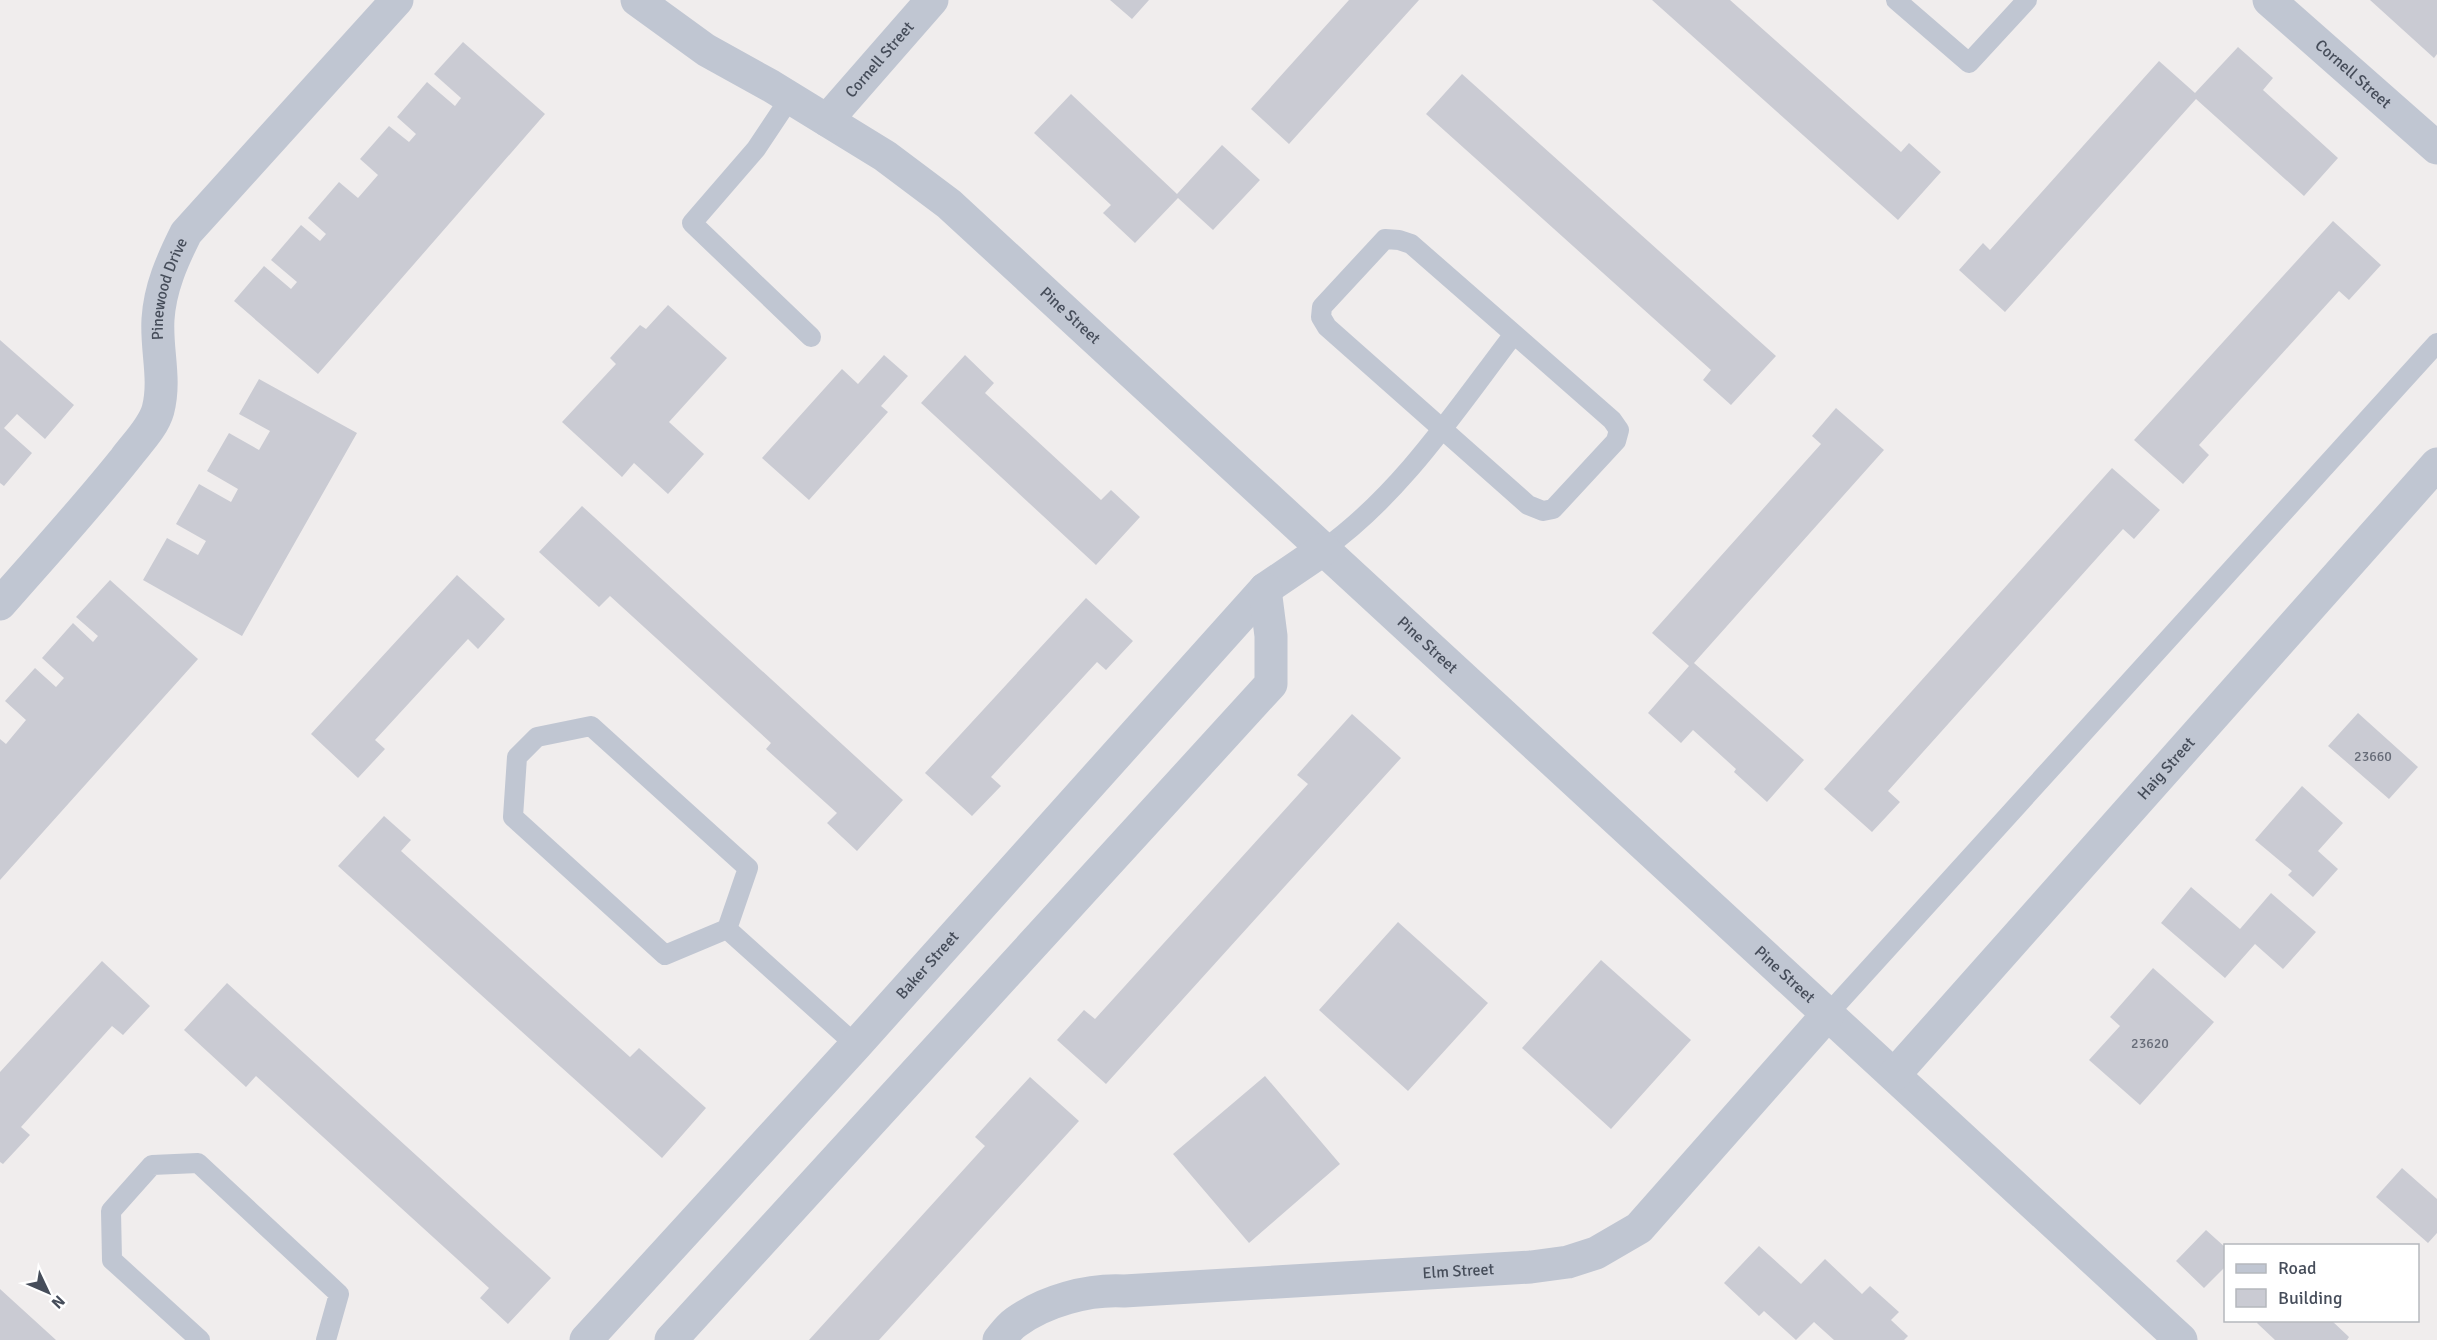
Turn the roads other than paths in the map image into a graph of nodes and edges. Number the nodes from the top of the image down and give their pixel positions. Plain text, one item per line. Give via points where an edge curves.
1 (397, 0) edge
2 (637, 0) edge
3 (932, 0) edge
4 (1896, 0) edge
5 (2027, 0) edge
6 (2269, 0) edge
7 (790, 98) junction
8 (827, 120) junction
9 (2437, 148) edge
10 (1514, 334) junction
11 (811, 337) dead end
12 (2437, 343) edge
13 (1443, 427) junction
14 (2437, 464) edge
15 (1324, 549) junction
16 (1265, 589) junction
17 (0, 604) edge
18 (727, 929) junction
19 (1828, 1014) junction
20 (856, 1045) junction
21 (1894, 1075) junction
22 (200, 1340) edge
23 (326, 1340) edge
24 (586, 1340) edge
25 (671, 1340) edge
26 (999, 1340) edge
27 (2181, 1340) edge

1 - 17 street, Pinewood Drive via 186,234 162,287 158,321 162,380 157,414 110,477
2 - 7 street, Pine Street via 706,50
3 - 8 street, Cornell Street
4 - 5 lane via 1969,63
6 - 9 street, Cornell Street
7 - 8 street, Pine Street
7 - 11 lane via 756,149 692,223
8 - 15 street, Pine Street via 885,156 949,204
10 - 13 lane
10 - 13 lane via 1612,420 1619,430 1616,441 1553,509 1543,510 1528,505
10 - 13 lane via 1412,244 1399,240 1385,239 1322,308 1327,327
12 - 19 lane
13 - 15 lane via 1354,527
14 - 21 street, Haig Street
15 - 16 street, Baker Street
15 - 19 street, Pine Street
16 - 20 street, Baker Street
16 - 25 street via 1271,636 1271,684
18 - 18 lane via 665,955 513,817 517,757 537,737 591,726 748,868
18 - 20 lane
19 - 21 street, Pine Street
19 - 26 street, Elm Street via 1639,1228 1596,1253 1531,1267 1102,1290 1062,1299 1015,1323
20 - 24 street, Baker Street
21 - 27 street, Pine Street
22 - 23 lane via 112,1260 111,1211 152,1165 198,1163 339,1294

